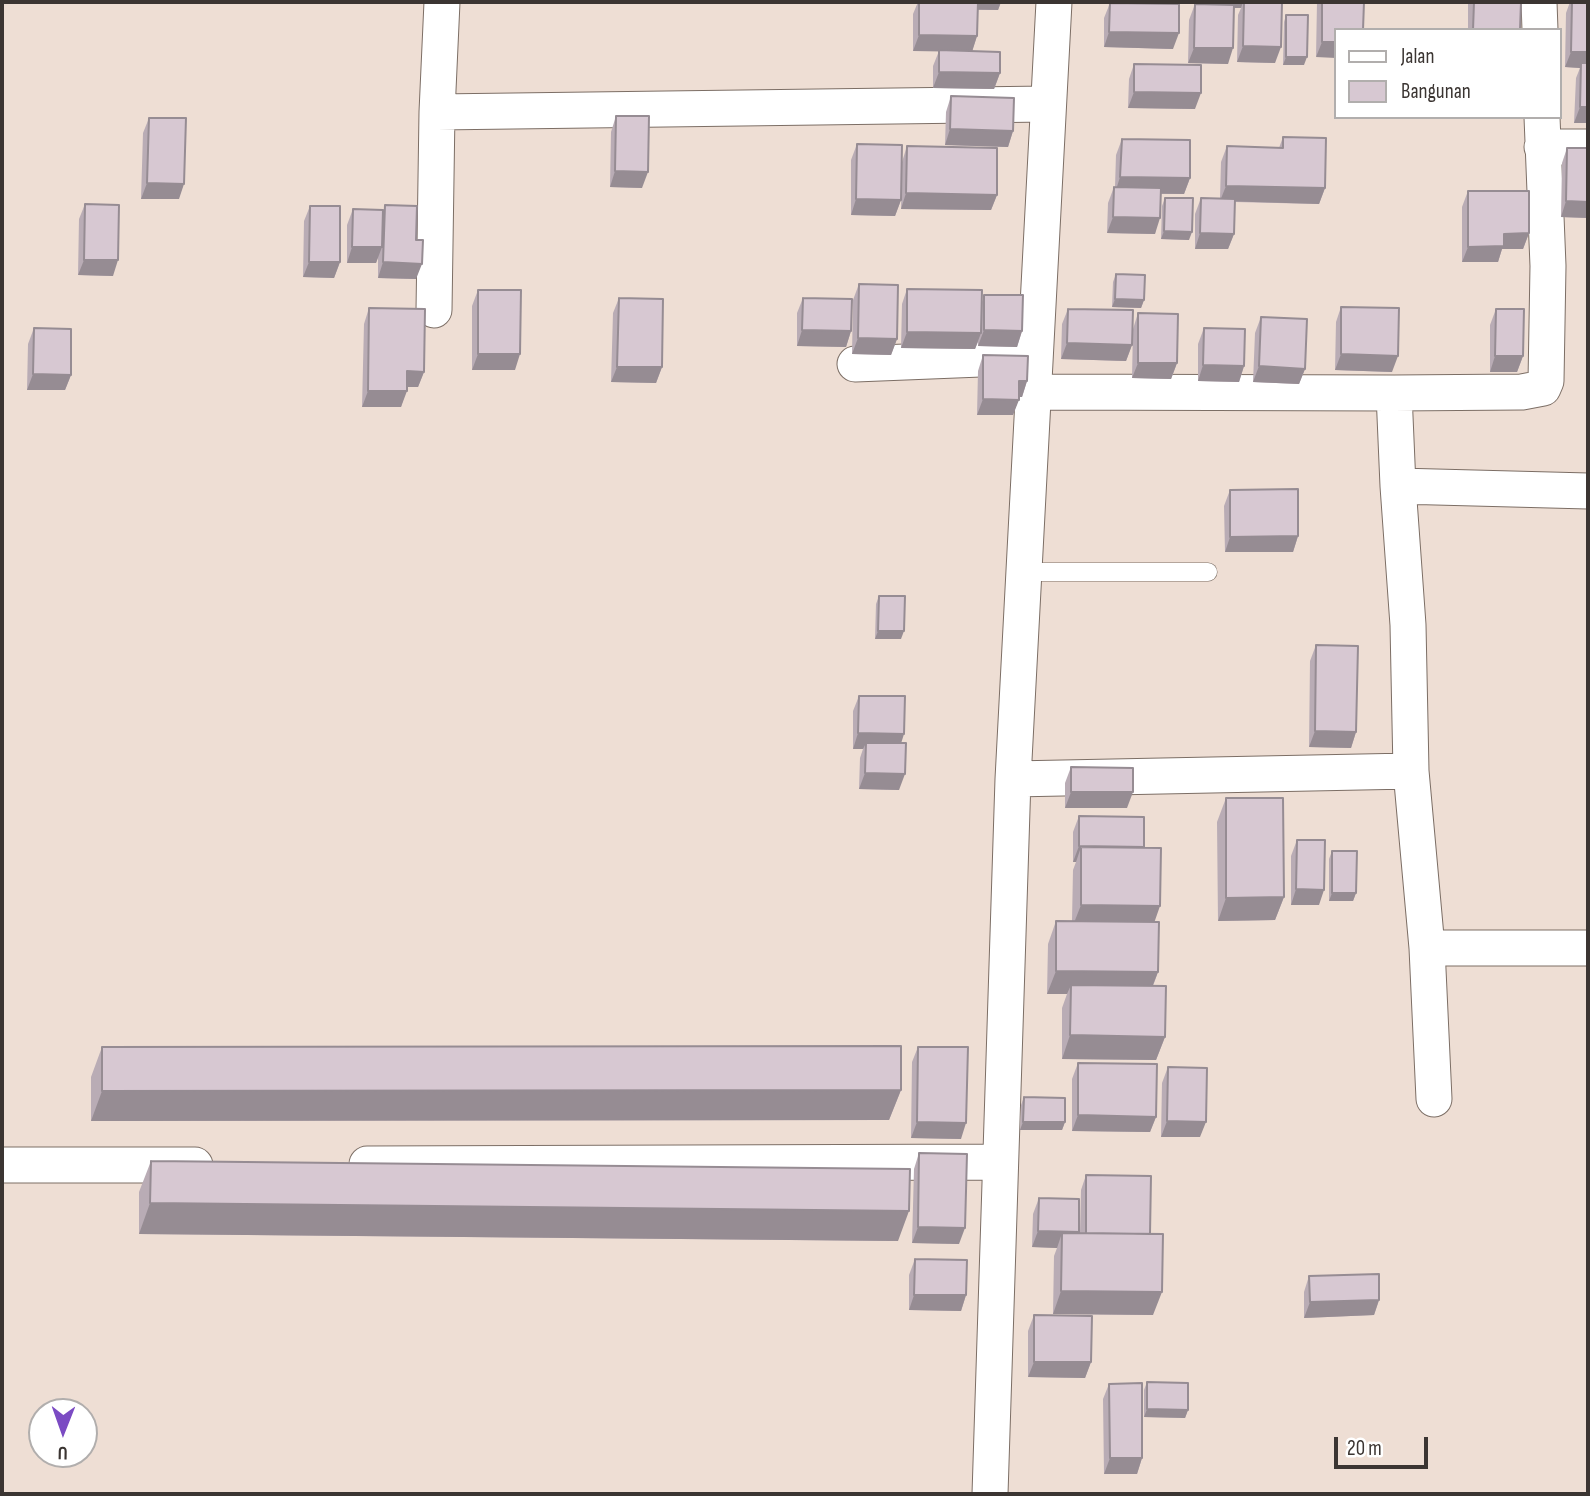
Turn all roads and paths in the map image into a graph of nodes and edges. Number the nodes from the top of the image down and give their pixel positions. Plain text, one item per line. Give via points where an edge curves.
1 (442, 2) edge
2 (1054, 2) edge
3 (1539, 2) edge
4 (1540, 28) edge
5 (1047, 104) junction
6 (437, 112) junction
7 (1542, 132) edge
8 (1588, 147) edge
9 (434, 310) dead end
10 (1034, 357) junction
11 (855, 364) dead end
12 (1034, 392) junction
13 (1394, 393) junction
14 (1398, 486) junction
15 (1588, 492) edge
16 (1024, 572) junction
17 (1208, 572) dead end
18 (1411, 771) junction
19 (1013, 779) junction
20 (1427, 948) junction
21 (1588, 948) edge
22 (1434, 1099) dead end
23 (1000, 1163) junction
24 (337, 1164) edge
25 (2, 1165) edge
26 (225, 1165) edge
27 (990, 1494) edge

1 - 6 street
2 - 5 street
3 - 4 street
5 - 6 street
5 - 10 street
6 - 9 street
7 - 8 street
7 - 13 street via 1548,266 1543,388
10 - 11 street
10 - 12 street
12 - 13 street
12 - 16 street
13 - 14 street
14 - 15 street
14 - 18 street via 1408,625
16 - 17 lane
16 - 19 street
18 - 19 street
18 - 20 street
19 - 23 street
20 - 21 street
20 - 22 street
23 - 24 street
23 - 27 street
25 - 26 street

